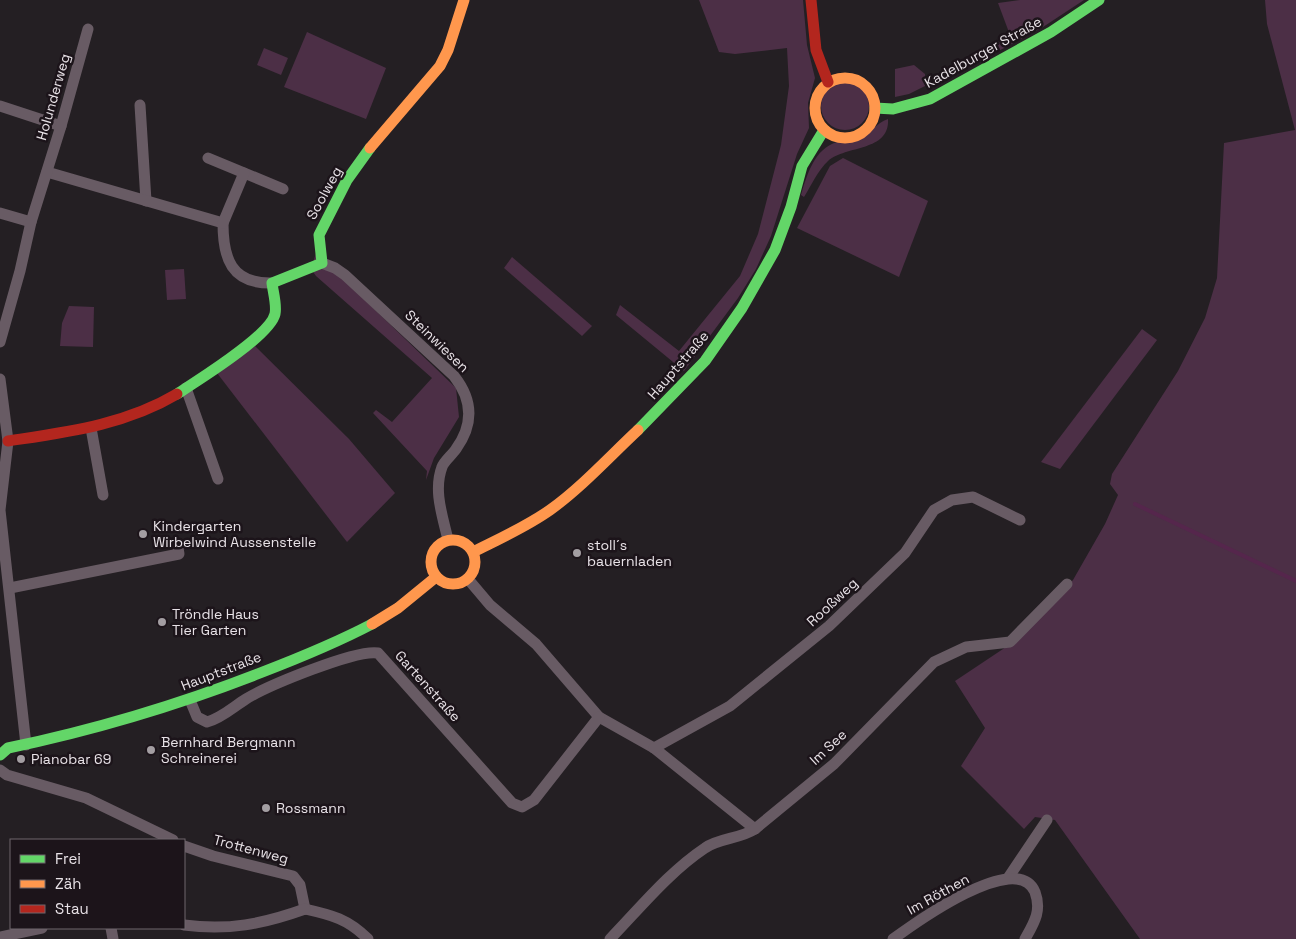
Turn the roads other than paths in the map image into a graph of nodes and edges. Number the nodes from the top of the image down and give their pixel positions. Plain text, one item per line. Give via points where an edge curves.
1 (464, 0) edge
2 (811, 0) edge
3 (1099, 0) edge
4 (88, 29) dead end
5 (828, 82) junction
6 (140, 105) dead end
7 (0, 106) edge
8 (875, 108) junction
9 (61, 126) junction
10 (824, 130) junction
11 (208, 158) dead end
12 (47, 172) junction
13 (244, 173) junction
14 (283, 189) dead end
15 (146, 201) junction
16 (0, 213) edge
17 (31, 222) junction
18 (223, 223) junction
19 (322, 263) junction
20 (272, 283) junction
21 (0, 342) edge
22 (0, 379) edge
23 (186, 388) junction
24 (91, 428) junction
25 (8, 441) junction
26 (218, 479) dead end
27 (103, 495) dead end
28 (0, 510) edge
29 (1020, 520) dead end
30 (448, 540) junction
31 (178, 548) dead end
32 (473, 552) junction
33 (436, 577) junction
34 (468, 579) junction
35 (1068, 584) dead end
36 (10, 588) junction
37 (190, 700) junction
38 (598, 717) junction
39 (26, 745) junction
40 (654, 748) junction
41 (0, 755) edge
42 (0, 770) edge
43 (1047, 820) dead end
44 (755, 829) junction
45 (171, 839) edge
46 (185, 846) edge
47 (1008, 878) junction
48 (305, 909) junction
49 (185, 925) edge
50 (37, 929) edge
51 (0, 937) edge
52 (368, 939) edge
53 (610, 939) edge
54 (893, 939) edge
55 (1026, 939) edge

1 - 19 main road, Soolweg via 440,66 367,151 338,196 319,235
2 - 5 main road via 816,50
3 - 8 main road, Kadelburger Straße via 1051,32 930,99 893,109
4 - 9 street, Holunderweg
5 - 8 main road via 844,77 862,83 874,98
5 - 10 main road via 820,89 814,106 818,123
6 - 15 street
7 - 9 street
8 - 10 main road via 868,127 852,138 832,136
9 - 12 street, Holunderweg
10 - 32 main road, Hauptstraße via 802,166 775,250 742,308 705,361 578,487 536,519
11 - 13 street
12 - 15 street
12 - 17 street, Holunderweg
13 - 14 street
13 - 18 street
15 - 18 street
16 - 17 street
17 - 21 street, Holunderweg
18 - 20 street via 223,248 231,265 244,278
19 - 20 main road
19 - 30 street, Steinwiesen via 345,275 463,388 471,413 468,426 456,450 442,466 438,494
20 - 23 main road via 275,314 271,322 253,341
22 - 25 street
23 - 24 main road via 158,405
23 - 26 street
24 - 25 main road
24 - 27 street
25 - 28 street
28 - 36 street
29 - 40 street, Rooßweg via 974,498 952,500 934,510 905,553 830,626 730,706
30 - 32 main road via 460,540
30 - 33 main road via 432,553 431,566
31 - 36 street via 179,554
32 - 34 main road via 475,566
33 - 34 main road via 450,584
33 - 37 main road, Hauptstraße via 413,598 360,631 328,647
34 - 38 street via 490,605 536,644
35 - 44 street, Im See via 1010,642 966,647 934,662 834,764
36 - 39 street
37 - 38 street, Gartenstraße via 197,717 207,722 216,720 247,698 295,676 367,653 378,653 512,803 522,807 534,800
37 - 39 main road, Hauptstraße
38 - 40 street
39 - 41 main road, Hauptstraße via 8,748
40 - 44 street
42 - 45 street via 7,775 86,798
43 - 47 street
44 - 53 street, Im See via 746,835 706,847 669,878
46 - 48 street, Trottenweg via 293,876 300,885
47 - 54 street, Im Röthen via 972,890 920,919
47 - 55 street via 1028,884 1039,904 1037,919
48 - 49 street via 258,924 231,928
48 - 52 street via 353,924
50 - 51 street

